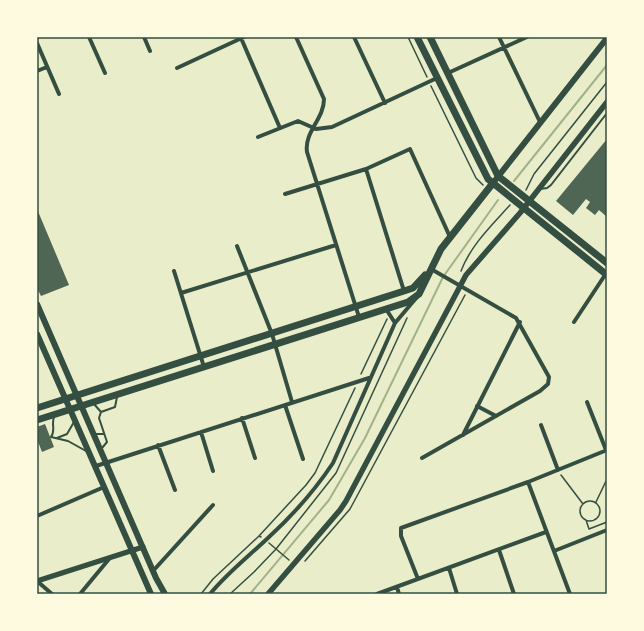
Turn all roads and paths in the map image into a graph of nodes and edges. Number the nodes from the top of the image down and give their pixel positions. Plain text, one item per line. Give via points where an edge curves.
1 (89, 37) edge
2 (144, 37) edge
3 (296, 37) edge
4 (354, 37) edge
5 (408, 37) edge
6 (417, 37) edge
7 (430, 37) edge
8 (499, 37) edge
9 (528, 37) edge
10 (243, 38) edge
11 (607, 38) edge
12 (37, 43) edge
13 (505, 48) junction
14 (150, 51) dead end
15 (47, 67) junction
16 (177, 68) dead end
17 (37, 71) edge
18 (104, 73) dead end
19 (448, 73) junction
20 (437, 78) junction
21 (430, 82) junction
22 (607, 82) edge
23 (453, 84) junction
24 (59, 94) dead end
25 (386, 103) junction
26 (607, 103) edge
27 (607, 113) edge
28 (540, 122) junction
29 (590, 123) junction
30 (596, 127) junction
31 (280, 128) junction
32 (313, 128) junction
33 (258, 137) dead end
34 (569, 151) junction
35 (574, 155) junction
36 (562, 160) junction
37 (567, 164) junction
38 (366, 169) junction
39 (498, 176) junction
40 (493, 183) junction
41 (317, 185) junction
42 (483, 185) dead end
43 (539, 189) junction
44 (524, 193) dead end
45 (285, 194) dead end
46 (530, 201) junction
47 (523, 209) junction
48 (450, 237) junction
49 (336, 245) junction
50 (237, 246) dead end
51 (607, 263) edge
52 (433, 270) junction
53 (174, 271) dead end
54 (248, 273) junction
55 (607, 274) edge
56 (458, 284) junction
57 (404, 292) junction
58 (181, 293) junction
59 (419, 294) junction
60 (37, 304) edge
61 (356, 307) junction
62 (386, 309) junction
63 (359, 317) junction
64 (520, 322) junction
65 (574, 322) dead end
66 (395, 323) junction
67 (37, 334) edge
68 (272, 334) junction
69 (275, 344) junction
70 (40, 346) edge
71 (200, 356) junction
72 (204, 366) junction
73 (369, 378) junction
74 (117, 394) junction
75 (77, 395) junction
76 (66, 399) junction
77 (93, 402) junction
78 (292, 402) junction
79 (587, 402) dead end
80 (285, 405) junction
81 (81, 406) junction
82 (477, 406) junction
83 (37, 408) edge
84 (70, 409) junction
85 (101, 412) junction
86 (58, 413) junction
87 (496, 416) junction
88 (74, 418) junction
89 (242, 418) junction
90 (37, 420) edge
91 (541, 425) dead end
92 (201, 432) junction
93 (94, 434) junction
94 (104, 434) junction
95 (463, 435) junction
96 (56, 438) junction
97 (158, 445) junction
98 (101, 448) junction
99 (607, 450) edge
100 (90, 454) junction
101 (255, 458) dead end
102 (422, 458) dead end
103 (303, 459) dead end
104 (107, 462) junction
105 (96, 466) junction
106 (558, 470) junction
107 (213, 471) dead end
108 (607, 479) edge
109 (528, 482) junction
110 (604, 485) junction
111 (104, 487) junction
112 (607, 487) edge
113 (175, 490) dead end
114 (596, 502) junction
115 (583, 504) junction
116 (213, 505) dead end
117 (37, 516) edge
118 (586, 520) junction
119 (607, 522) edge
120 (607, 530) edge
121 (546, 532) junction
122 (259, 536) dead end
123 (143, 547) junction
124 (499, 550) junction
125 (131, 551) junction
126 (554, 551) junction
127 (287, 558) dead end
128 (109, 559) junction
129 (448, 568) junction
130 (153, 571) junction
131 (418, 579) junction
132 (37, 581) edge
133 (397, 587) junction
134 (52, 594) edge
135 (80, 594) edge
136 (151, 594) edge
137 (165, 594) edge
138 (201, 594) edge
139 (210, 594) edge
140 (230, 594) edge
141 (268, 594) edge
142 (377, 594) edge
143 (399, 594) edge
144 (457, 594) edge
145 (514, 594) edge
146 (570, 594) edge

1 - 18 street
2 - 14 street
3 - 32 street via 324,99 322,110
4 - 25 street
5 - 21 path
6 - 20 main road
7 - 19 main road
8 - 13 street
9 - 13 street
10 - 16 street
10 - 31 street
11 - 28 main road
12 - 15 street
13 - 19 street
13 - 28 street
15 - 17 street
15 - 24 street
19 - 23 main road
20 - 21 street
20 - 23 main road
20 - 40 main road via 488,179
21 - 25 street
21 - 42 path via 476,178
22 - 44 path via 534,174
23 - 39 main road
25 - 32 street via 332,127 320,130
26 - 29 street
27 - 30 lane
28 - 39 main road
29 - 30 lane
29 - 34 street
30 - 35 lane
31 - 32 street via 298,121
31 - 33 street
32 - 41 street via 306,148
34 - 35 lane
34 - 36 street
35 - 37 lane
36 - 37 lane
36 - 43 street
37 - 43 lane via 551,185
38 - 41 street
38 - 48 street via 410,149
38 - 57 street
39 - 40 main road
39 - 46 main road
40 - 47 main road
40 - 48 main road
41 - 45 street
41 - 49 street
43 - 46 street
46 - 47 street
46 - 51 main road
47 - 55 main road
47 - 56 street
48 - 52 main road
49 - 54 street
49 - 61 street
50 - 54 street
52 - 56 street
52 - 57 main road via 413,288
52 - 59 main road
53 - 58 street
54 - 58 street
54 - 68 street
55 - 65 street
56 - 64 street
56 - 141 street via 340,510
57 - 61 main road
58 - 71 street
59 - 62 main road via 408,302
59 - 66 street
60 - 75 main road
61 - 63 street
61 - 68 main road
62 - 63 main road
62 - 66 street
63 - 69 main road
64 - 82 street
64 - 87 street via 549,376 548,384
66 - 73 street
67 - 70 main road
68 - 69 street
68 - 71 main road
69 - 72 main road
69 - 78 street
70 - 76 main road
71 - 72 street
71 - 75 main road
72 - 74 main road
73 - 78 street
73 - 139 street via 333,463 322,480 271,536
74 - 77 main road
74 - 85 lane via 115,407
75 - 76 main road
75 - 81 main road
76 - 83 main road
76 - 84 main road
77 - 81 main road
77 - 85 lane
78 - 80 street
79 - 99 street
80 - 89 street
80 - 103 street
81 - 84 main road
81 - 93 main road
82 - 87 street
82 - 95 street
84 - 86 main road
84 - 88 main road
85 - 94 lane via 99,418
86 - 90 main road
86 - 96 lane via 53,420 54,432 50,438
87 - 95 street
88 - 96 lane via 67,434
88 - 100 main road
89 - 92 street
89 - 101 street
91 - 106 street
92 - 97 street
92 - 107 street
93 - 94 lane
93 - 98 main road
94 - 98 lane via 107,442
95 - 102 street
96 - 100 lane via 74,444
97 - 104 street
97 - 113 street
98 - 104 main road
99 - 106 street
100 - 105 main road
104 - 105 street
104 - 123 main road
105 - 111 main road
106 - 109 street
106 - 115 path
108 - 110 path
109 - 121 street
109 - 131 street via 401,528
110 - 112 path
110 - 114 path
111 - 117 street
111 - 125 main road
114 - 115 path via 589,500
114 - 118 path via 600,508 600,515 595,520
115 - 118 path via 580,510
116 - 130 street
118 - 119 path via 590,529
120 - 126 street
121 - 124 street
121 - 126 street
122 - 138 path via 213,579
123 - 125 street
123 - 130 main road
124 - 129 street
124 - 145 street
125 - 128 street
125 - 136 main road
126 - 146 street
127 - 140 path via 276,549
128 - 132 street
128 - 135 street
129 - 131 street
129 - 144 street
130 - 137 main road
131 - 133 street
132 - 134 street
133 - 142 street
133 - 143 street

